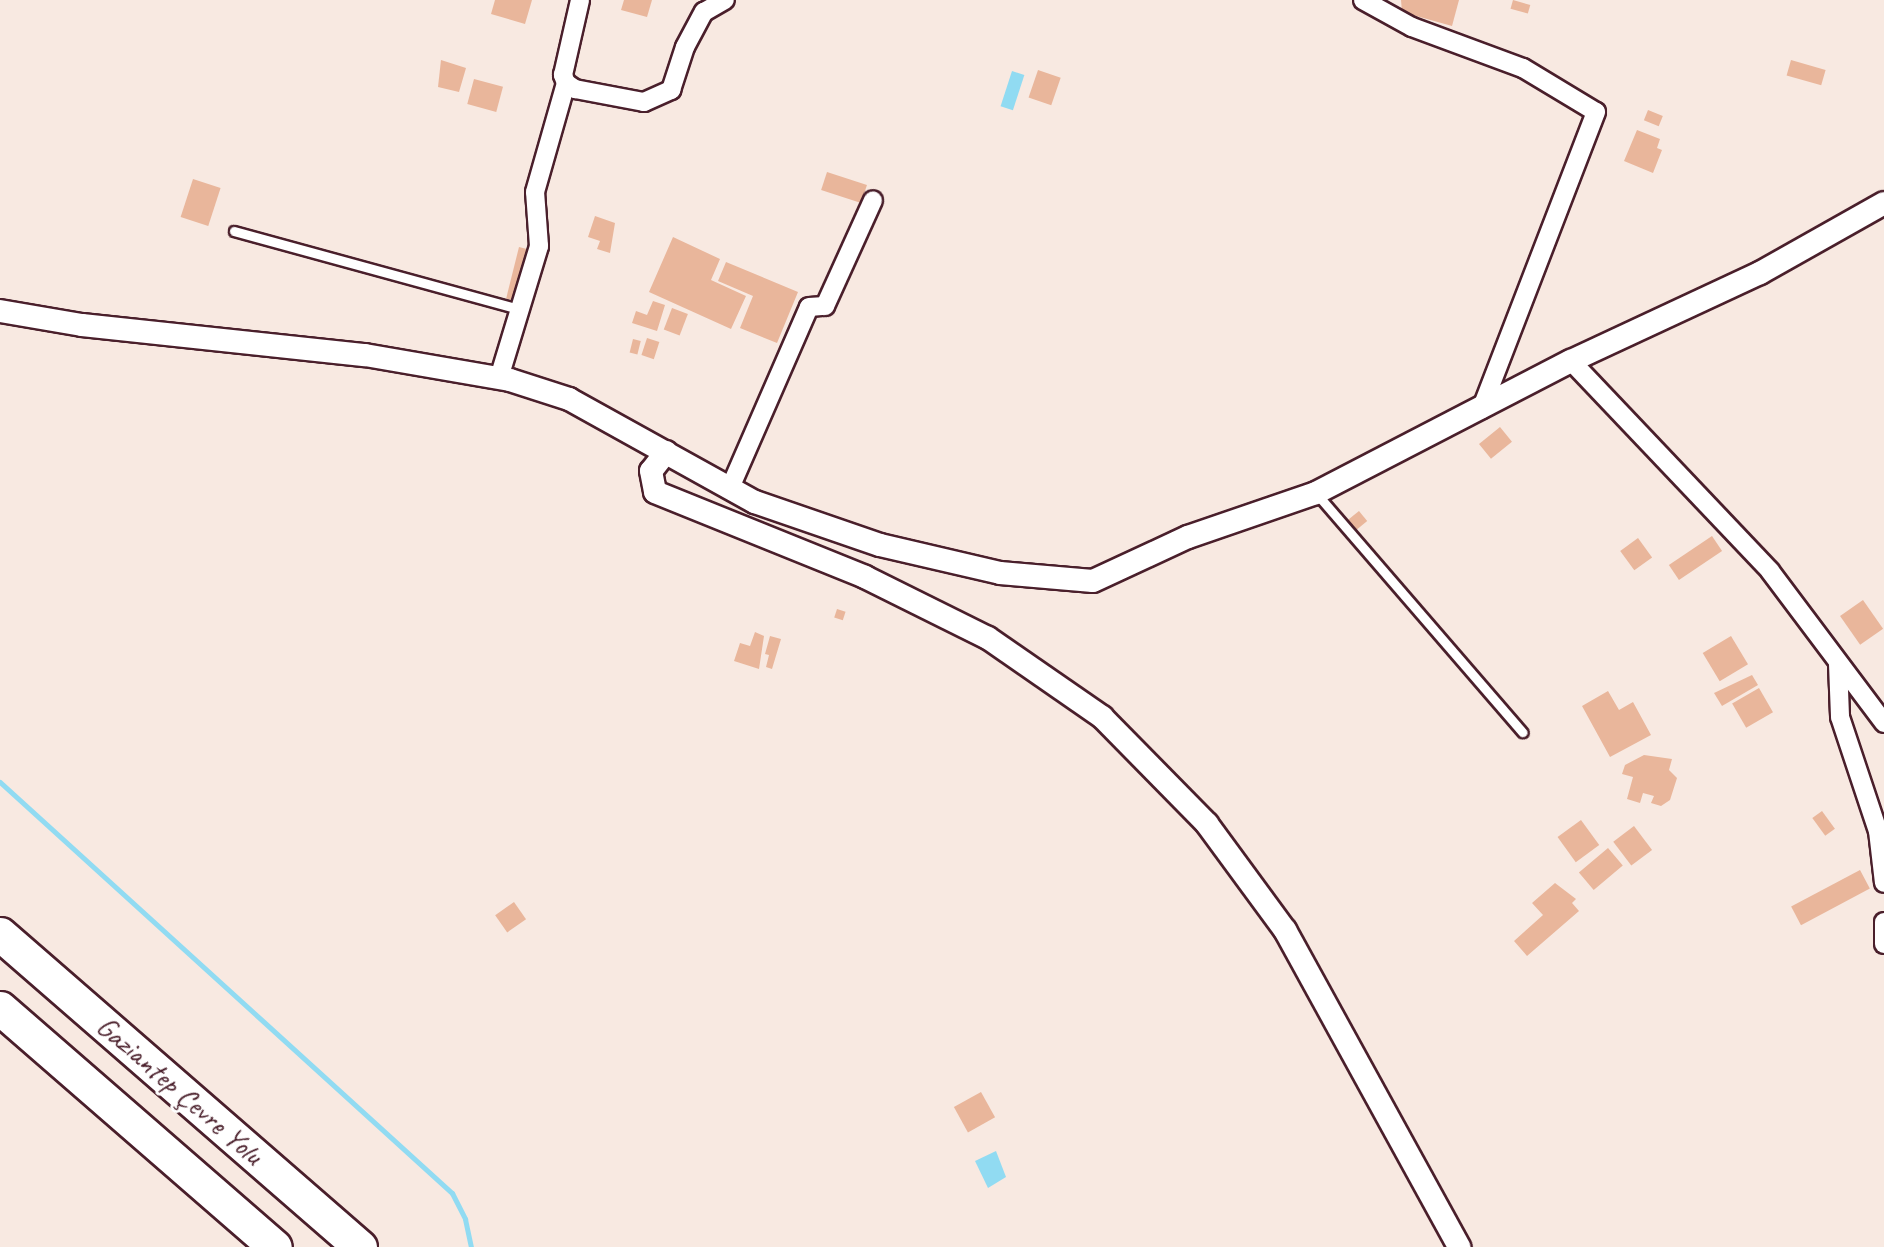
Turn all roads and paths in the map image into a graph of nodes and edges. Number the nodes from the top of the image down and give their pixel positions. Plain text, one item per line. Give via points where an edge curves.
1 (579, 0) edge
2 (725, 0) edge
3 (1363, 0) edge
4 (566, 83) junction
5 (873, 200) dead end
6 (1884, 203) edge
7 (234, 231) dead end
8 (520, 309) junction
9 (0, 310) edge
10 (1571, 361) junction
11 (499, 378) junction
12 (1480, 410) junction
13 (666, 452) junction
14 (730, 488) junction
15 (1317, 493) junction
16 (1838, 664) junction
17 (1884, 723) edge
18 (1522, 732) dead end
19 (1884, 883) edge
20 (1884, 922) edge
21 (0, 934) edge
22 (1884, 944) edge
23 (0, 1008) edge
24 (275, 1247) edge
25 (360, 1247) edge
26 (1458, 1247) edge

1 - 4 street via 563,75
2 - 4 street via 704,12 685,46 671,90 644,102 575,89
3 - 12 street via 1412,27 1523,68 1596,111
4 - 8 street via 535,192 539,246
5 - 14 street via 825,306 808,307
6 - 10 street via 1760,273
7 - 8 lane
8 - 11 street
9 - 11 street via 82,325 365,355
10 - 12 street
10 - 16 street via 1770,571
11 - 13 street via 569,399
12 - 15 street
13 - 14 street
13 - 26 street via 651,471 655,492 865,577 988,638 1102,717 1207,824 1285,930
14 - 15 street via 755,502 880,545 1000,573 1093,581 1188,537
15 - 18 lane
16 - 17 street
16 - 19 street via 1840,717 1878,831
20 - 22 street
21 - 25 highway, Gaziantep Çevre Yolu
23 - 24 highway, Gaziantep Çevre Yolu

